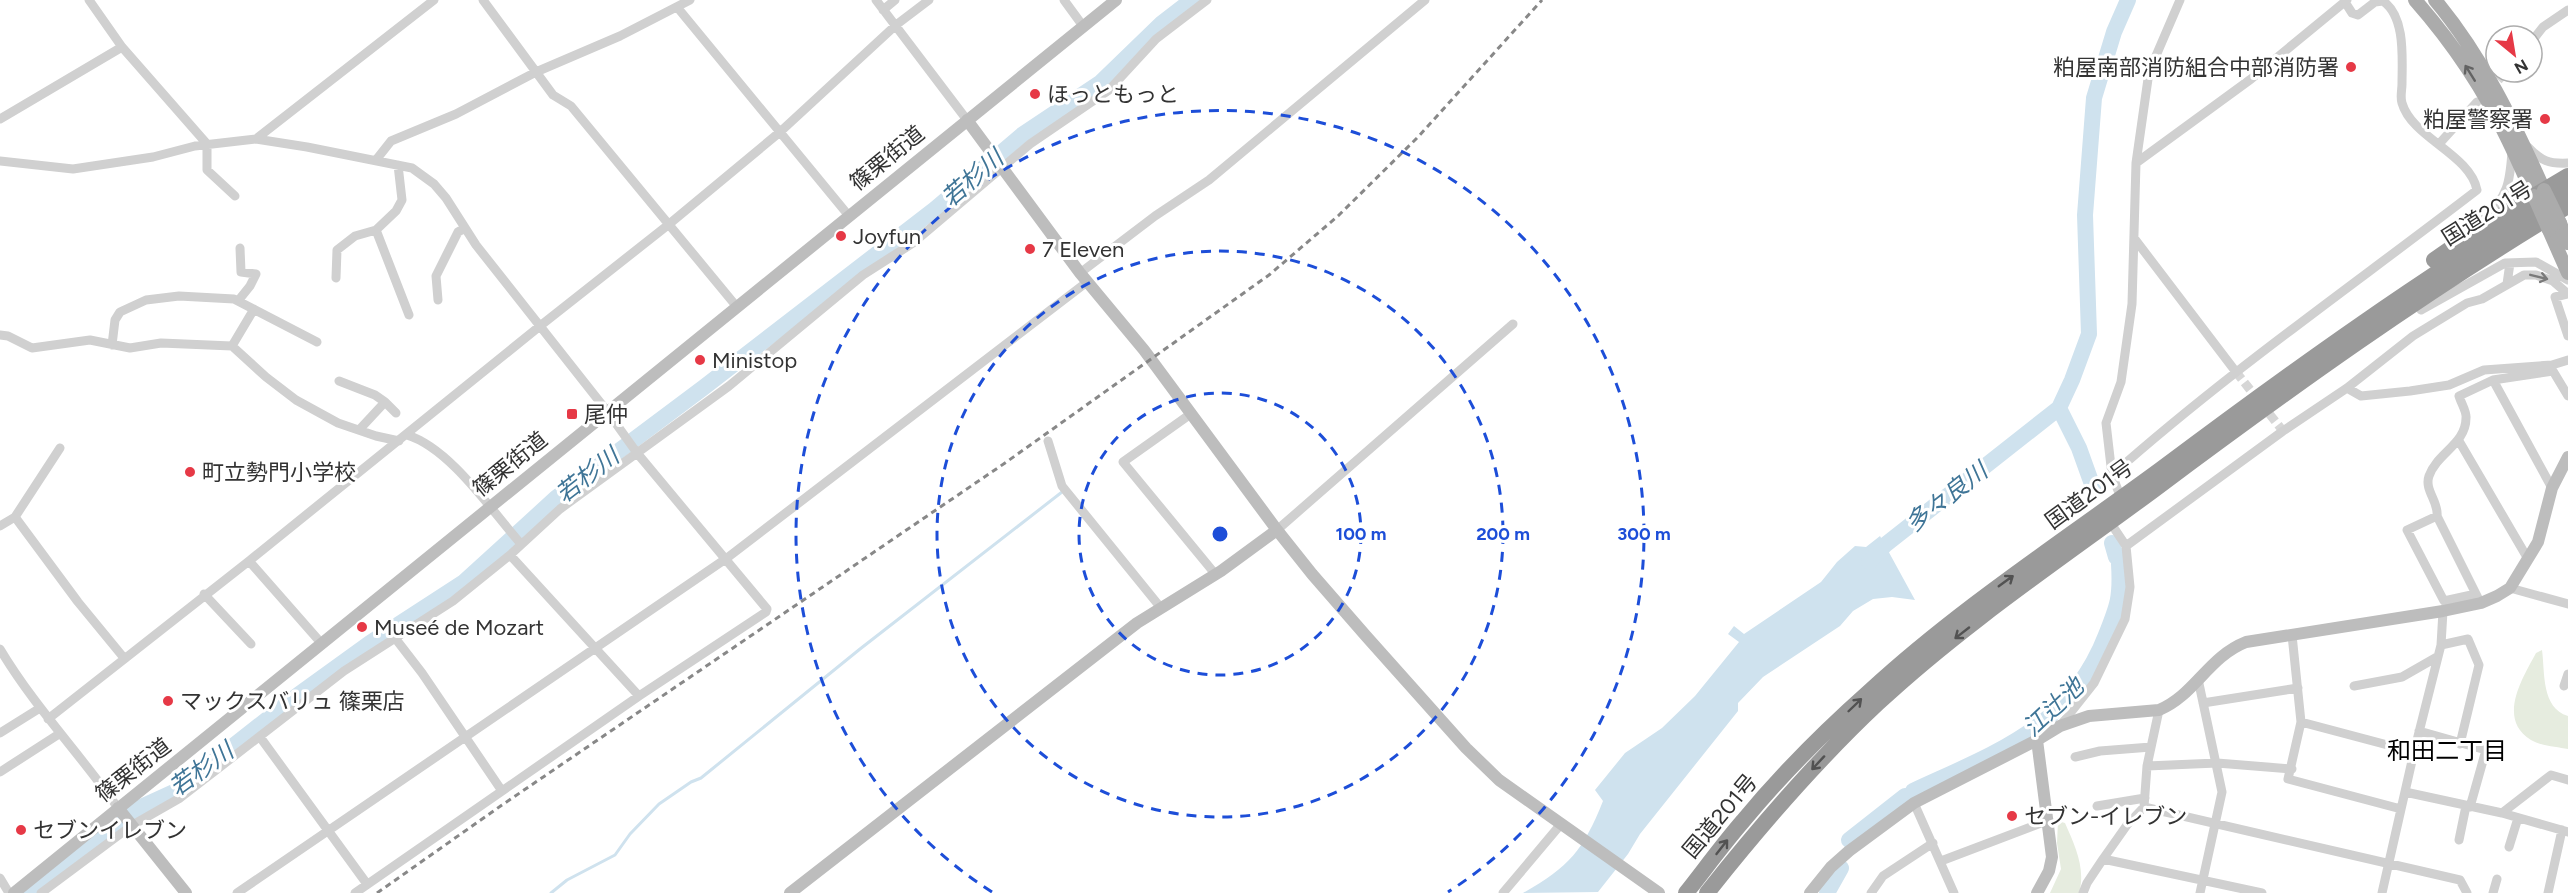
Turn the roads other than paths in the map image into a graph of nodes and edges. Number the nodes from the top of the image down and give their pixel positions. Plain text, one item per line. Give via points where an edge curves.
1 (89, 0) edge
2 (434, 0) edge
3 (483, 0) edge
4 (690, 0) edge
5 (876, 0) edge
6 (896, 0) edge
7 (929, 0) edge
8 (1064, 0) edge
9 (1116, 0) edge
10 (1207, 0) edge
11 (1425, 0) edge
12 (2180, 0) edge
13 (2415, 0) edge
14 (2346, 1) edge
15 (2438, 1) edge
16 (677, 8) junction
17 (884, 10) junction
18 (2568, 10) edge
19 (896, 25) junction
20 (1083, 26) junction
21 (2544, 26) edge
22 (122, 47) junction
23 (536, 72) junction
24 (2477, 102) dead end
25 (0, 120) edge
26 (967, 120) junction
27 (780, 132) junction
28 (256, 139) junction
29 (207, 144) junction
30 (2439, 144) junction
31 (2516, 144) junction
32 (376, 160) junction
33 (0, 161) edge
34 (2136, 163) junction
35 (2568, 163) edge
36 (398, 165) junction
37 (1001, 169) junction
38 (2568, 176) edge
39 (2568, 190) edge
40 (2539, 193) junction
41 (235, 196) dead end
42 (2568, 206) edge
43 (849, 216) junction
44 (2559, 224) edge
45 (668, 225) junction
46 (465, 228) junction
47 (376, 230) junction
48 (2133, 238) junction
49 (2459, 243) junction
50 (2568, 243) edge
51 (240, 248) dead end
52 (2511, 263) junction
53 (2568, 273) edge
54 (336, 278) dead end
55 (1083, 278) junction
56 (2568, 280) edge
57 (2507, 284) junction
58 (2568, 294) edge
59 (438, 300) dead end
60 (238, 301) junction
61 (737, 307) junction
62 (254, 309) junction
63 (2421, 310) junction
64 (409, 315) dead end
65 (1513, 324) dead end
66 (540, 326) junction
67 (0, 335) edge
68 (2568, 336) edge
69 (317, 342) dead end
70 (112, 345) junction
71 (232, 346) junction
72 (2568, 360) edge
73 (2236, 372) junction
74 (2493, 380) junction
75 (339, 381) dead end
76 (2347, 388) junction
77 (2568, 396) edge
78 (385, 402) junction
79 (608, 411) junction
80 (396, 413) dead end
81 (1192, 413) junction
82 (359, 430) junction
83 (403, 438) junction
84 (1048, 441) dead end
85 (2459, 441) junction
86 (60, 448) dead end
87 (637, 453) junction
88 (2568, 457) edge
89 (2112, 475) junction
90 (2157, 480) junction
91 (2552, 488) junction
92 (2121, 498) junction
93 (489, 508) junction
94 (2437, 516) junction
95 (15, 517) junction
96 (2110, 522) junction
97 (0, 526) edge
98 (1277, 530) junction
99 (521, 544) junction
100 (2126, 546) junction
101 (510, 555) junction
102 (726, 558) junction
103 (2528, 559) junction
104 (249, 561) junction
105 (1216, 575) junction
106 (2510, 588) junction
107 (204, 594) junction
108 (2478, 598) junction
109 (2568, 604) edge
110 (1161, 608) junction
111 (2443, 611) junction
112 (2292, 635) junction
113 (395, 638) junction
114 (251, 644) dead end
115 (322, 644) junction
116 (2441, 645) junction
117 (593, 648) junction
118 (0, 649) edge
119 (2437, 657) junction
120 (124, 658) junction
121 (2568, 674) edge
122 (2198, 680) junction
123 (2354, 686) dead end
124 (2564, 686) dead end
125 (2298, 688) junction
126 (639, 696) junction
127 (2203, 704) junction
128 (40, 708) junction
129 (2159, 710) junction
130 (48, 718) junction
131 (2301, 722) junction
132 (2060, 726) junction
133 (2419, 731) junction
134 (0, 733) edge
135 (60, 734) junction
136 (465, 736) junction
137 (260, 737) junction
138 (2037, 740) junction
139 (2460, 744) junction
140 (2151, 747) junction
141 (2414, 752) junction
142 (2075, 757) dead end
143 (2217, 763) junction
144 (2147, 766) junction
145 (2292, 769) junction
146 (0, 772) edge
147 (2568, 780) edge
148 (502, 791) junction
149 (2405, 792) junction
150 (1914, 803) junction
151 (2144, 803) junction
152 (2097, 806) dead end
153 (2468, 806) junction
154 (2401, 809) junction
155 (2502, 813) junction
156 (125, 817) junction
157 (2518, 818) junction
158 (2049, 820) junction
159 (2216, 825) junction
160 (1565, 826) junction
161 (329, 831) junction
162 (2565, 831) edge
163 (2459, 840) dead end
164 (1933, 843) junction
165 (2510, 847) dead end
166 (2103, 859) junction
167 (1941, 861) junction
168 (2388, 863) junction
169 (0, 878) edge
170 (2202, 879) junction
171 (2497, 879) dead end
172 (367, 885) junction
173 (9, 893) edge
174 (14, 893) edge
175 (41, 893) edge
176 (186, 893) edge
177 (237, 893) edge
178 (355, 893) edge
179 (790, 893) edge
180 (1503, 893) edge
181 (1659, 893) edge
182 (1686, 893) edge
183 (1707, 893) edge
184 (1810, 893) edge
185 (1871, 893) edge
186 (1954, 893) edge
187 (2037, 893) edge
188 (2083, 893) edge
189 (2200, 893) edge
190 (2262, 893) edge
191 (2382, 893) edge
192 (2467, 893) edge
193 (2493, 893) edge
194 (2548, 893) edge

1 - 22 street
2 - 28 street
3 - 23 street
4 - 16 street
5 - 17 street
6 - 17 street
7 - 19 street
8 - 20 street
9 - 20 street, 篠栗街道
10 - 37 street via 1156,39 1109,90 1030,144
11 - 55 street via 1209,180 1155,216
12 - 34 street via 2149,72
31 -> 13 main road via 2450,42
14 - 30 street via 2352,13 2358,15 2376,2 2389,5 2402,51 2401,102 2421,130
14 - 34 street via 2251,79
15 - 31 main road via 2475,53
16 - 23 street
16 - 27 street
17 - 19 street
18 - 21 street
19 - 26 street
19 - 27 street
20 - 26 street, 篠栗街道
22 - 25 street
22 - 29 street
23 - 32 street via 456,114 391,141
23 - 45 street via 553,95 571,106
24 - 30 street
26 - 37 street
26 - 43 street, 篠栗街道
27 - 43 street
27 - 45 street
28 - 29 street
28 - 32 street
29 - 33 street via 73,169
29 - 41 street via 207,170
30 - 73 street via 2475,179 2477,190
31 - 35 street via 2552,164
31 - 40 main road
31 - 49 street via 2509,186 2500,204
32 - 36 street
34 - 48 street
36 - 46 street via 412,168 434,184
36 - 47 street via 402,200
37 - 55 street
37 - 87 street via 914,243 863,275 729,386
38 - 40 highway
39 - 90 highway, 国道201号 via 2424,280
40 - 44 main road, bridge
40 - 49 highway
42 - 90 highway, 国道201号 via 2432,290
43 - 61 street, 篠栗街道
44 - 50 main road
44 - 53 main road
44 - 63 highway
45 - 61 street
45 - 66 street
46 - 59 street via 458,232 436,276
46 - 66 street
47 - 54 street via 355,236 337,250
47 - 64 street
48 - 73 street
48 - 89 street via 2132,304 2121,382 2106,423
49 - 90 highway via 2313,345 2177,448
51 - 60 street via 241,272 256,274
52 - 56 street via 2536,262
52 - 57 street
52 - 63 street
55 - 81 street
55 - 102 street
57 -> 58 street via 2524,275 2536,275 2553,281
57 - 76 street via 2413,336
58 - 68 street via 2555,297
60 - 62 street
60 - 70 street via 179,296 146,300 120,312
61 - 79 street, 篠栗街道
62 - 69 street
62 - 71 street
63 - 90 highway via 2206,460
65 - 98 street
66 - 79 street
66 - 83 street
67 - 70 street via 32,348 90,340
70 - 71 street
71 - 82 street via 296,400
72 - 76 street via 2552,365 2484,370 2449,385 2410,391 2361,396
73 - 89 street
74 - 77 street via 2553,371
74 - 85 street via 2459,396 2467,418
74 - 91 street
75 - 78 street
76 - 100 street
78 - 80 street
78 - 82 street
79 - 87 street
79 - 93 street, 篠栗街道
81 - 98 street
81 - 105 street via 1123,462
82 - 83 street
83 - 93 street via 422,440 448,460
83 - 104 street
84 - 110 street via 1062,486
85 - 94 street via 2447,450 2428,478 2438,507
85 - 103 street
86 - 95 street
87 - 99 street via 560,509
87 - 102 street
88 - 91 street
89 - 92 street
90 - 92 highway, 国道201号
90 - 96 highway, 国道201号
91 - 103 street via 2538,542
182 -> 92 highway, 国道201号 via 1750,812 1870,690 1992,592
93 - 99 street
93 - 115 street, 篠栗街道
94 - 108 street
94 - 108 street via 2407,530 2444,601
95 - 97 street
95 - 120 street
96 - 100 street
96 -> 183 highway, 国道201号 via 1988,612 1879,702 1786,797
98 - 105 street
98 - 160 street via 1473,755 1509,788
99 - 101 street
100 - 132 street via 2130,587 2125,619 2094,683
101 - 113 street via 453,602
101 - 117 street
102 - 117 street
102 - 126 street via 766,612
103 - 106 street
104 - 107 street
104 - 115 street
105 - 110 street
106 - 108 street
106 - 109 street
107 - 114 street
107 - 120 street
108 - 111 street
110 - 179 street
111 - 112 street
111 - 116 street
112 - 122 street via 2230,648
112 - 125 street
113 - 136 street
113 - 137 street
115 - 156 street, 篠栗街道
116 - 119 street
116 - 139 street via 2468,639 2479,665
117 - 126 street
117 - 136 street
118 - 128 street
119 - 123 street via 2402,677
119 - 133 street
120 - 130 street
121 - 124 street
122 - 127 street
122 - 129 street via 2181,698
125 - 127 street
125 - 131 street
126 - 148 street
127 - 143 street
128 - 130 street
128 - 134 street
129 - 132 street via 2089,716
129 - 140 street
130 - 135 street
131 - 141 street
131 - 145 street
132 - 138 street
133 - 139 street
133 - 141 street
135 - 146 street
135 - 156 street
136 - 148 street
136 - 161 street
137 - 156 street via 180,798
137 - 161 street
138 - 150 street
138 - 158 street
139 - 153 street via 2486,750
140 - 142 street
140 - 144 street
141 - 149 street
143 - 144 street
143 - 145 street
143 - 159 street via 2222,792
144 - 151 street
145 - 154 street via 2288,779
147 - 155 street via 2551,775
148 - 172 street
149 - 153 street
149 - 154 street
150 - 164 street
150 - 184 street via 1840,859
151 - 152 street
151 - 159 street
151 - 166 street
153 - 155 street
153 - 163 street
154 - 168 street
155 - 157 street
156 - 174 street, 篠栗街道
156 - 175 street
156 - 176 street
157 - 162 street
157 - 165 street
158 - 167 street
158 - 187 street via 2052,856
159 - 168 street
159 - 170 street
160 - 180 street
160 - 181 street
161 - 172 street
161 - 177 street
162 - 194 street
164 - 167 street
164 - 185 street via 1882,876
166 - 170 street
166 - 188 street
167 - 186 street
168 - 191 street
168 - 192 street via 2460,880
169 - 173 street
170 - 189 street
170 - 190 street
171 - 193 street
172 - 178 street

